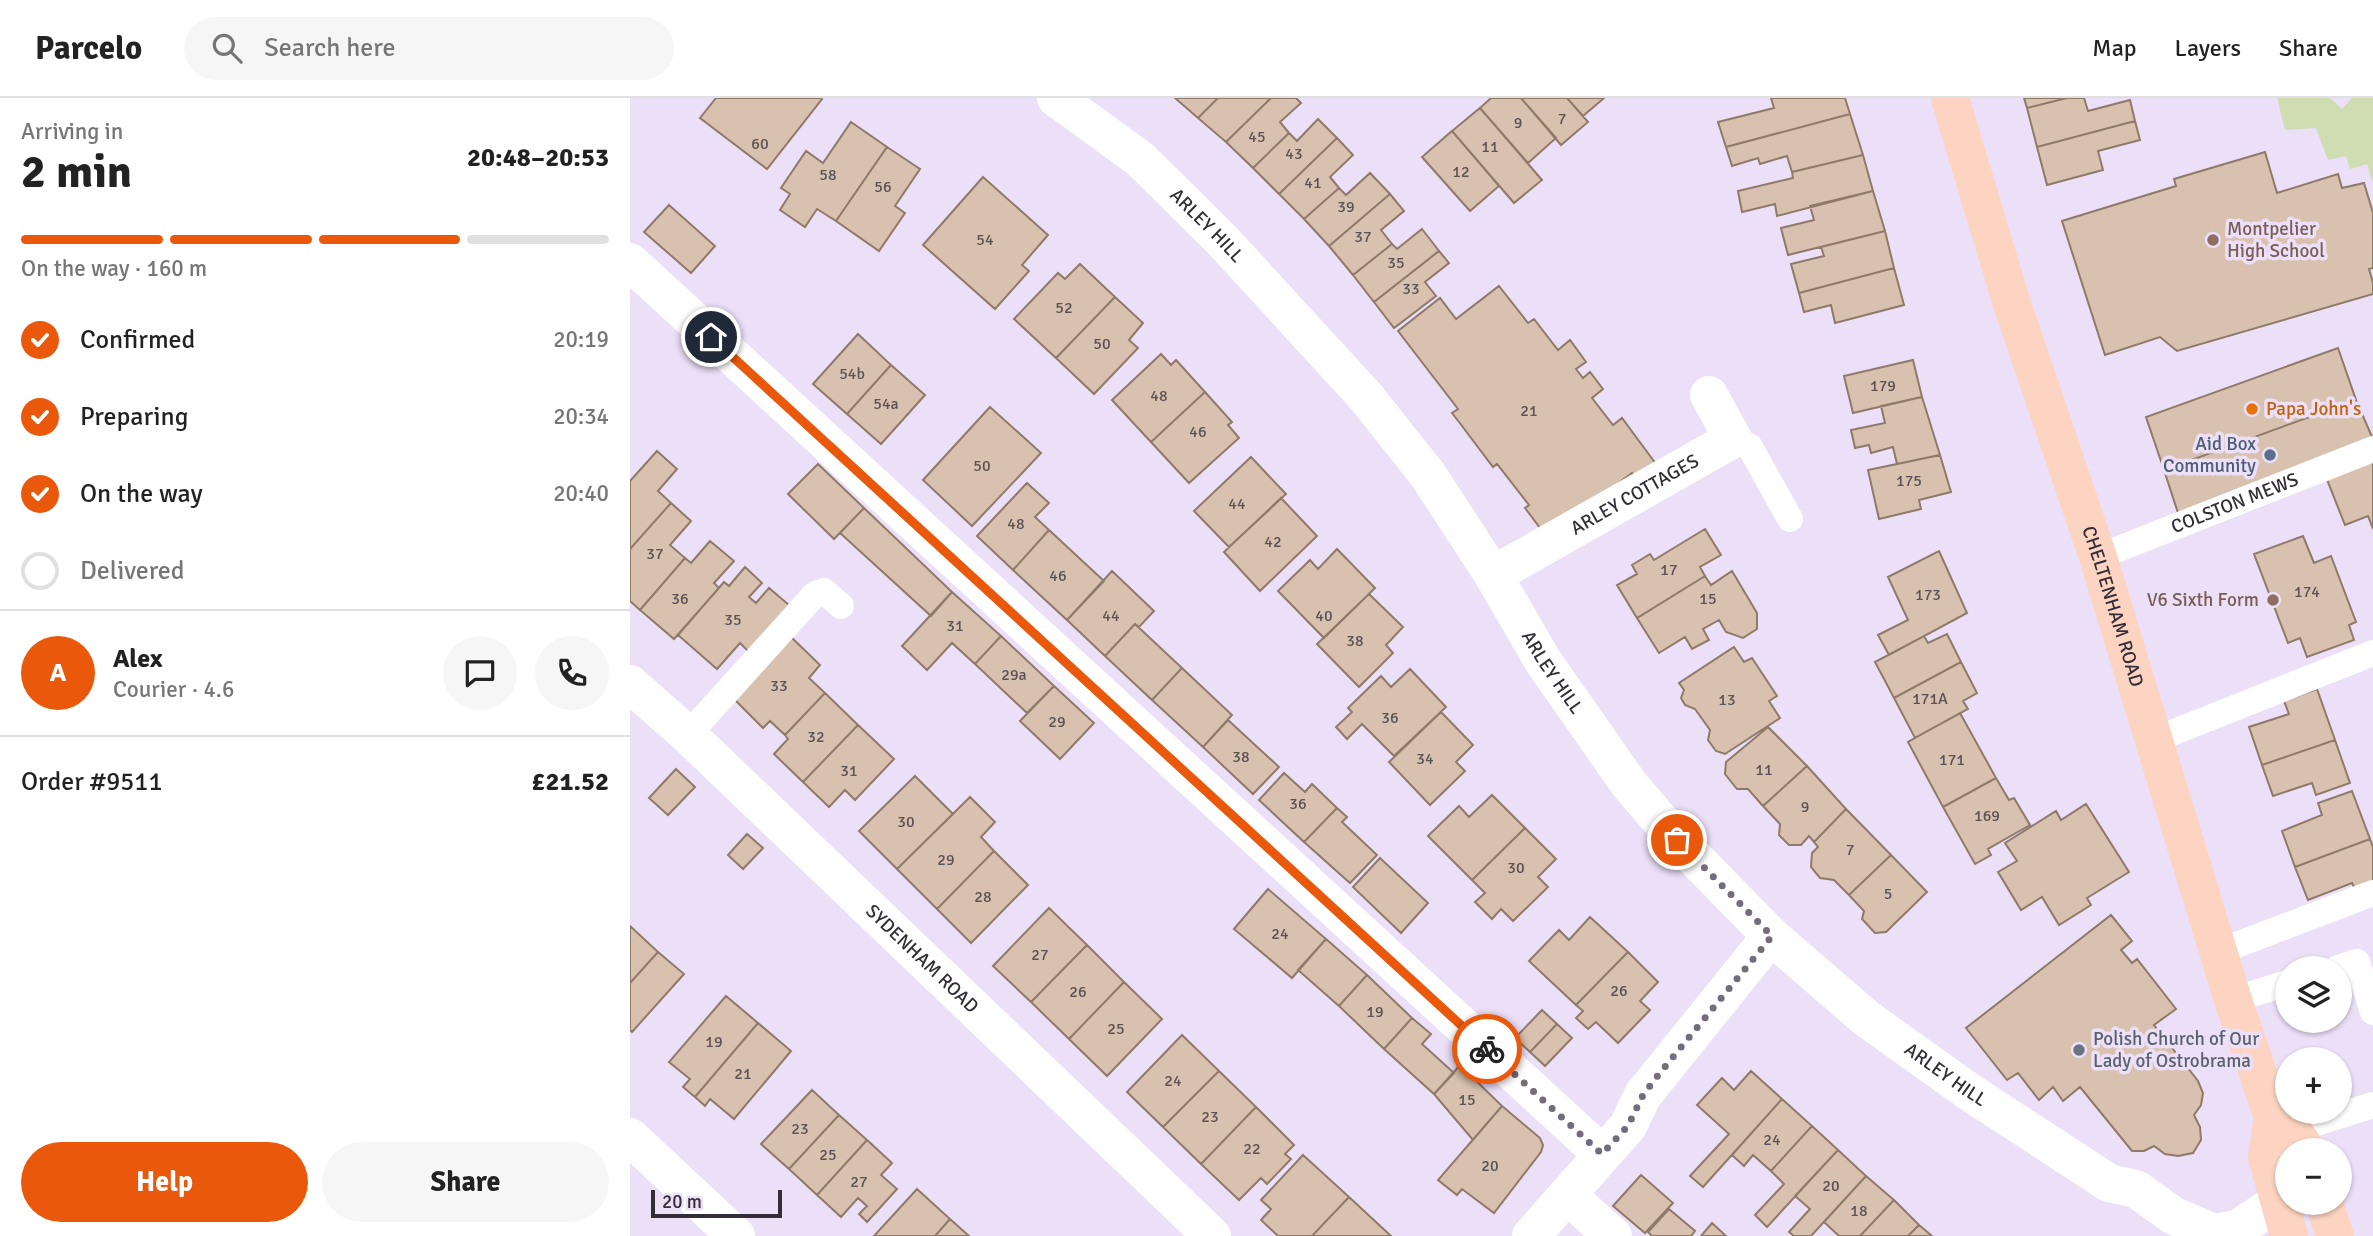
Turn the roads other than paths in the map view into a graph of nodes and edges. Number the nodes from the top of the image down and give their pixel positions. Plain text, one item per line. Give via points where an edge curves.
1 (1056, 98) edge
2 (1950, 98) edge
3 (630, 262) edge
4 (1709, 395) dead end
5 (1733, 439) junction
6 (2373, 449) edge
7 (1790, 519) dead end
8 (2098, 557) junction
9 (1493, 575) junction
10 (841, 606) dead end
11 (2373, 653) edge
12 (630, 684) edge
13 (688, 735) junction
14 (2154, 740) junction
15 (2373, 892) edge
16 (1772, 936) junction
17 (2218, 952) junction
18 (2352, 964) edge
19 (2275, 988) edge
20 (2233, 1000) junction
21 (2373, 1012) edge
22 (2373, 1105) edge
23 (2290, 1132) edge
24 (630, 1137) edge
25 (1602, 1154) junction
26 (2109, 1183) junction
27 (1567, 1195) junction
28 (2328, 1215) edge
29 (2283, 1219) edge
30 (736, 1236) edge
31 (1212, 1236) edge
32 (1531, 1236) edge
33 (1613, 1236) edge
34 (2164, 1236) edge
35 (2335, 1236) edge

1 - 9 street, ARLEY HILL via 1140,159 1348,377 1428,475
2 - 8 main road, CHELTENHAM ROAD via 2011,301
3 - 25 street
4 - 5 street
5 - 7 lane via 1750,447
5 - 9 street, ARLEY COTTAGES
6 - 8 lane, COLSTON MEWS
8 - 14 main road, CHELTENHAM ROAD
9 - 16 street, ARLEY HILL via 1543,661 1629,784
10 - 13 lane via 824,591 815,593
11 - 14 lane
12 - 13 street, SYDENHAM ROAD
13 - 31 street, SYDENHAM ROAD
14 - 17 main road, CHELTENHAM ROAD
15 - 17 lane
16 - 25 street via 1659,1074 1628,1126
16 - 26 street, ARLEY HILL via 1866,1018
17 - 20 main road, CHELTENHAM ROAD
18 - 21 lane via 2357,962
19 - 20 lane
20 - 23 main road, CHELTENHAM ROAD
22 - 23 lane
23 - 29 main road, CHELTENHAM ROAD via 2267,1157
24 - 30 street
25 - 27 street
26 - 29 street, ARLEY HILL via 2136,1189 2174,1216 2214,1233
26 - 34 street, ARLEY HILL via 2121,1203
27 - 32 street
27 - 33 street
28 - 35 main road

